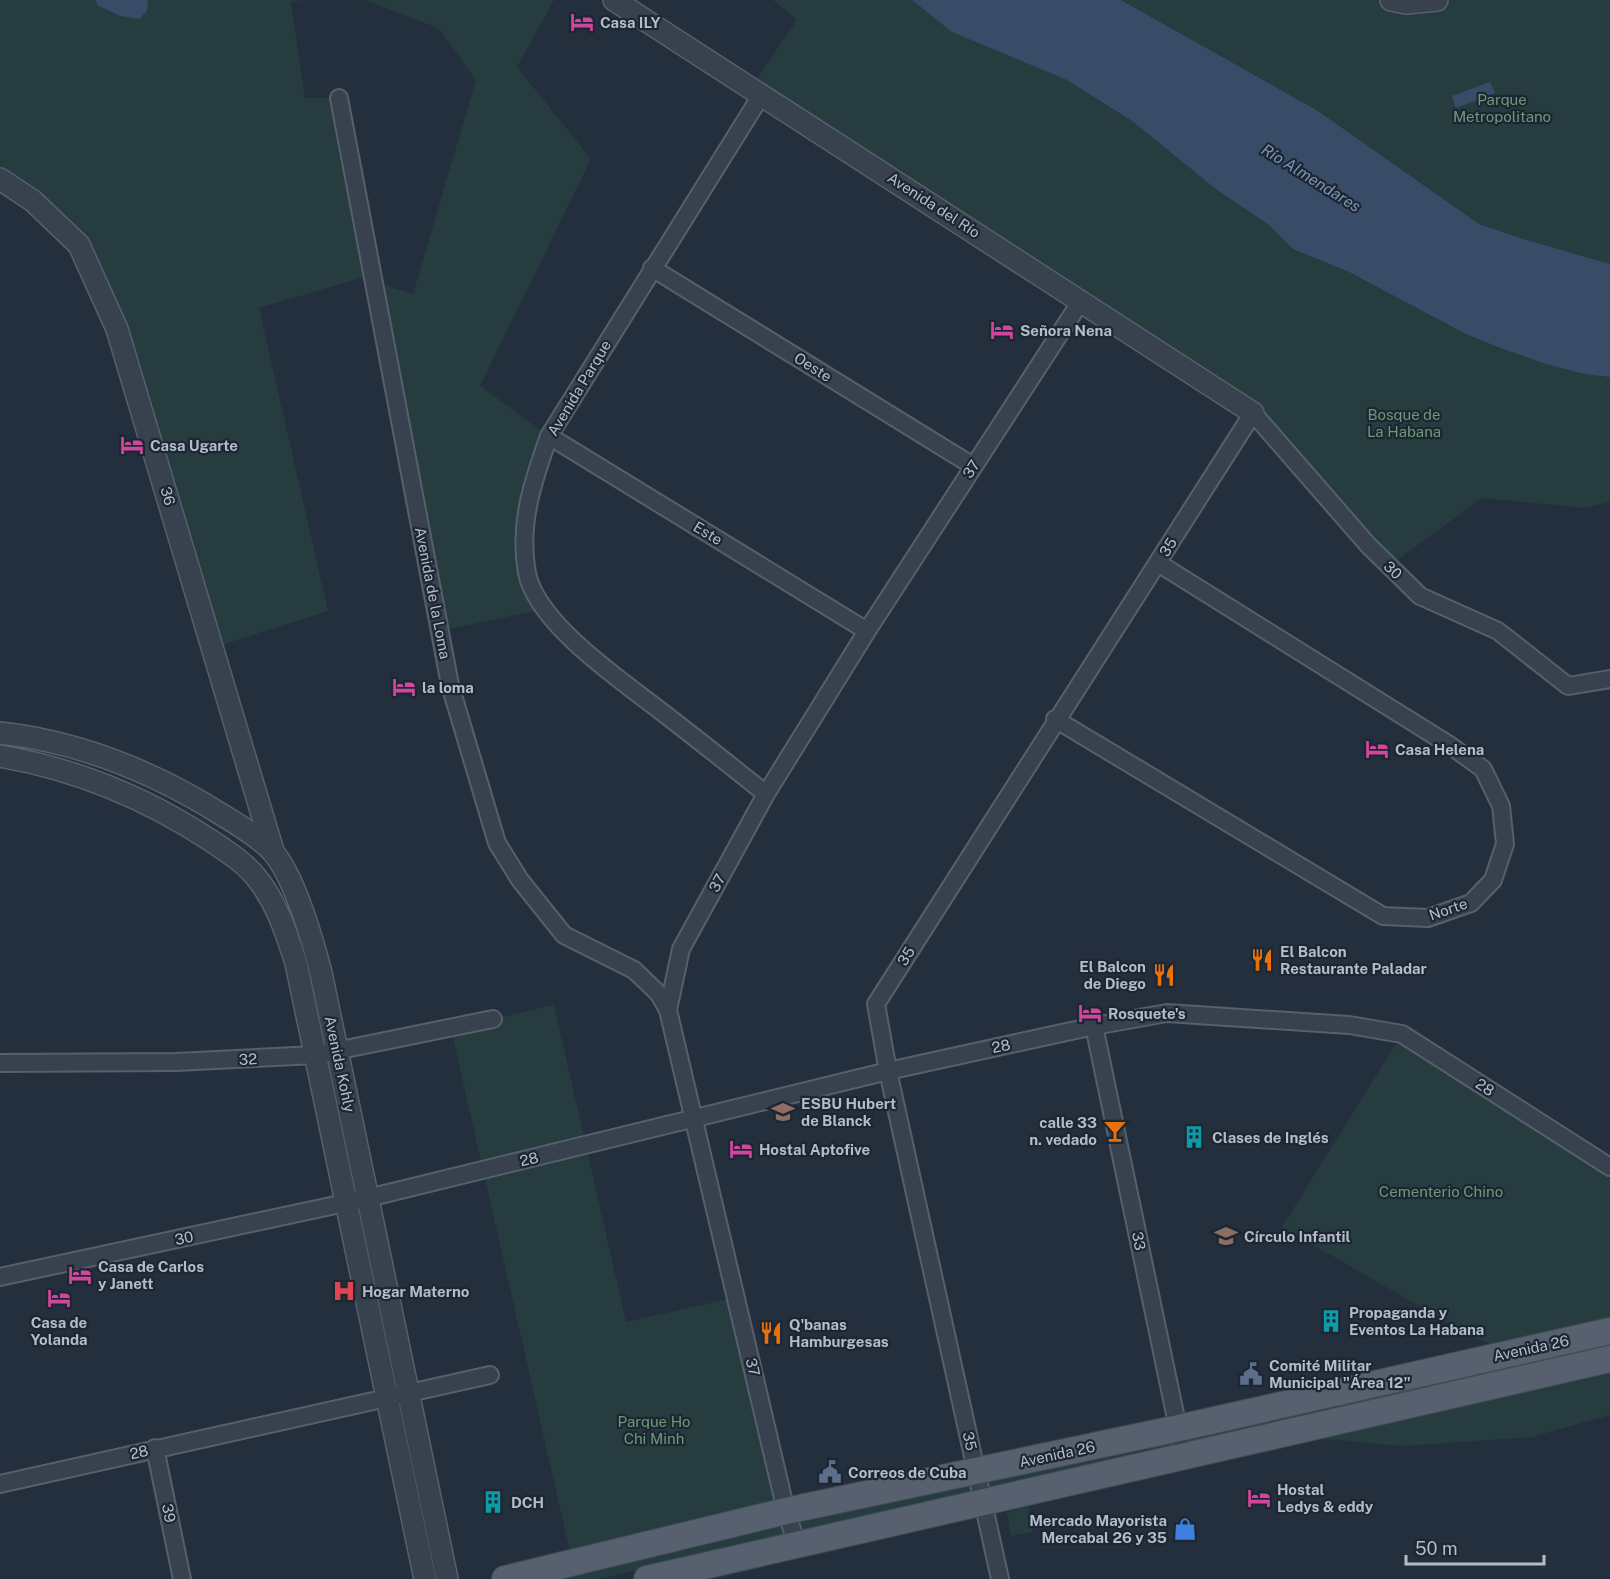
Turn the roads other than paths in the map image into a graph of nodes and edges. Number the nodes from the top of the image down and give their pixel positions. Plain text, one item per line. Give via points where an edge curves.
1 (614, 0) edge
2 (1390, 0) edge
3 (1437, 0) edge
4 (762, 94) junction
5 (339, 98) dead end
6 (0, 180) edge
7 (652, 268) junction
8 (1081, 301) junction
9 (1253, 413) junction
10 (549, 436) junction
11 (973, 466) junction
12 (1158, 563) junction
13 (867, 631) junction
14 (1610, 679) edge
15 (1055, 719) junction
16 (0, 733) edge
17 (0, 756) edge
18 (106, 757) junction
19 (95, 780) junction
20 (766, 794) junction
21 (256, 795) junction
22 (244, 828) junction
23 (273, 851) junction
24 (235, 858) junction
25 (668, 1010) junction
26 (493, 1019) dead end
27 (1094, 1026) junction
28 (336, 1051) junction
29 (316, 1055) junction
30 (0, 1063) edge
31 (888, 1071) junction
32 (694, 1120) junction
33 (1610, 1167) edge
34 (358, 1201) junction
35 (0, 1277) edge
36 (1610, 1331) edge
37 (1610, 1359) edge
38 (490, 1375) dead end
39 (409, 1393) junction
40 (387, 1398) junction
41 (1179, 1428) junction
42 (155, 1448) junction
43 (1184, 1457) junction
44 (977, 1472) junction
45 (0, 1484) edge
46 (983, 1501) junction
47 (786, 1511) junction
48 (797, 1544) junction
49 (182, 1579) edge
50 (425, 1579) edge
51 (447, 1579) edge
52 (505, 1579) edge
53 (647, 1579) edge
54 (1000, 1579) edge

1 - 4 street, Avenida del Río
2 - 3 street
4 - 7 street, Avenida Parque
4 - 8 street, Avenida del Río
5 - 25 street, Avenida de la Loma via 450,685 497,843 520,880 564,935 634,970 659,994
6 - 21 street, 36 via 33,201 79,245 117,329
7 - 10 street, Avenida Parque
7 - 11 street, Oeste
8 - 9 street, Avenida del Río
8 - 11 street, 37
9 - 12 street, 35
9 - 14 street, 30 via 1368,545 1420,596 1498,631 1568,686
10 - 13 street, Este
10 - 20 street, Avenida Parque via 529,491 523,535 527,576 544,609 594,659
11 - 13 street, 37
12 - 15 street, 35
12 - 15 street, Norte via 1483,769 1501,806 1505,844 1493,880 1471,903 1428,918 1383,916
13 - 20 street, 37
15 - 31 street, 35 via 876,1004
16 - 18 street, Avenida Kohly
17 - 19 street, Avenida Kohly
18 - 19 street
18 - 22 street, Avenida Kohly via 166,783
19 - 24 street, Avenida Kohly via 153,807
20 - 25 street, 37 via 681,949
21 - 22 street
21 - 23 street, 36
22 - 23 street, Avenida Kohly
22 - 24 street
23 - 28 street, Avenida Kohly via 313,944
24 - 29 street, Avenida Kohly via 255,875 279,912 296,963
25 - 32 street, 37
26 - 28 street, 32
27 - 31 street, 28
27 - 33 street, 28 via 1167,1013 1349,1026 1402,1034
27 - 41 street, 33
28 - 29 street, 32
28 - 34 street, Avenida Kohly
29 - 30 street, 32 via 176,1062
29 - 34 street, Avenida Kohly
31 - 32 street, 28
31 - 44 street, 35
32 - 34 street, 28
32 - 47 street, 37
34 - 35 street, 30
34 - 39 street, Avenida Kohly
34 - 40 street, Avenida Kohly
36 - 41 main road, Avenida 26
37 - 43 main road, Avenida 26
38 - 39 street, 28
39 - 40 street, 28
39 - 51 street, Avenida Kohly
40 - 42 street, 28
40 - 50 street, Avenida Kohly
41 - 43 street, 33
41 - 44 main road, Avenida 26
42 - 45 street, 28
42 - 49 street, 39
43 - 46 main road, Avenida 26
44 - 46 street, 35
44 - 47 main road, Avenida 26
46 - 48 main road, Avenida 26
46 - 54 street, 35
47 - 48 street, 37
47 - 52 main road, Avenida 26
48 - 53 main road, Avenida 26

